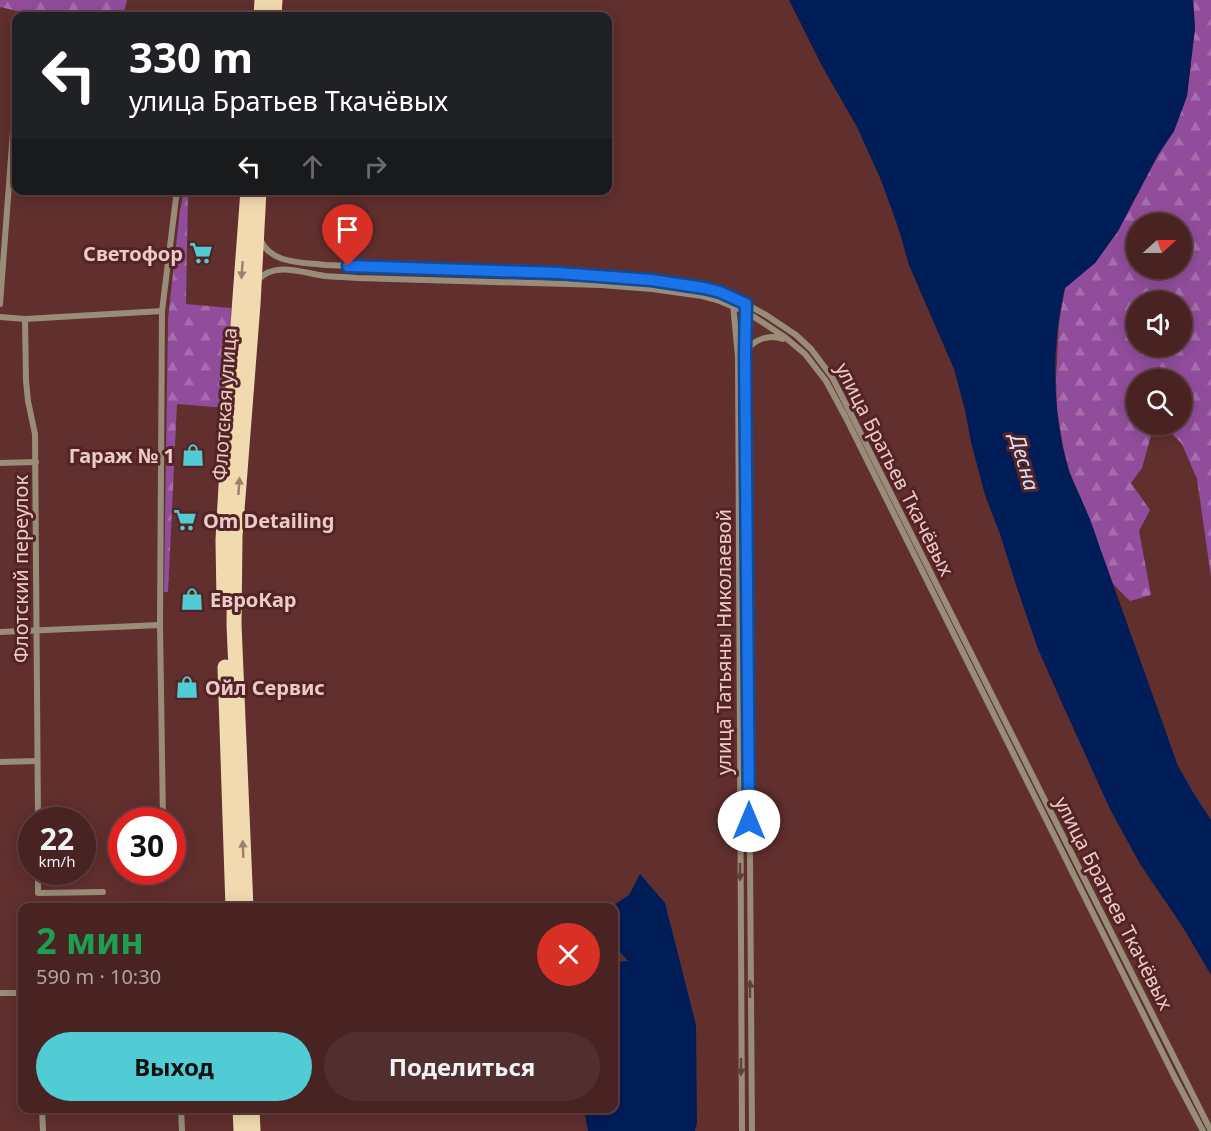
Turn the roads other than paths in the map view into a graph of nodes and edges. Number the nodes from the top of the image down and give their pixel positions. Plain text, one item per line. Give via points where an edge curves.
1 (12, 145) edge
2 (176, 195) edge
3 (248, 195) edge
4 (259, 195) edge
5 (257, 230) junction
6 (254, 285) junction
7 (733, 298) junction
8 (724, 303) junction
9 (0, 304) edge
10 (746, 304) junction
11 (733, 307) junction
12 (162, 311) junction
13 (746, 312) junction
14 (0, 317) edge
15 (25, 319) junction
16 (791, 341) junction
17 (741, 352) junction
18 (36, 462) junction
19 (0, 463) edge
20 (160, 624) junction
21 (37, 631) junction
22 (0, 632) edge
23 (38, 761) junction
24 (0, 762) edge
25 (38, 807) edge
26 (163, 807) edge
27 (38, 885) edge
28 (103, 892) dead end
29 (233, 903) edge
30 (246, 903) edge
31 (0, 993) edge
32 (18, 993) edge
33 (42, 1113) edge
34 (181, 1113) edge
35 (240, 1113) edge
36 (252, 1113) edge
37 (43, 1131) edge
38 (182, 1131) edge
39 (241, 1131) edge
40 (253, 1131) edge
41 (742, 1131) edge
42 (752, 1131) edge
43 (1203, 1131) edge
44 (1211, 1131) edge

1 - 9 street
2 - 12 street
3 -> 29 main road, Флотская улица via 223,540
4 - 5 main road, Флотская улица
5 - 6 main road, Флотская улица
5 - 7 street, улица Братьев Ткачёвых via 263,246 288,261 651,280 704,288
6 - 8 street, улица Братьев Ткачёвых via 273,270 287,269 357,278 602,285 702,296
30 -> 6 main road, Флотская улица via 234,624 235,536
7 - 10 street, улица Братьев Ткачёвых
7 - 11 street, улица Татьяны Николаевой
8 - 11 street, улица Братьев Ткачёвых
8 - 17 street
10 - 13 street, улица Татьяны Николаевой
10 - 44 street, улица Братьев Ткачёвых via 796,335 832,377
11 - 13 street, улица Братьев Ткачёвых
11 - 17 street, улица Татьяны Николаевой
12 - 15 street
12 - 20 street
13 - 16 street, улица Братьев Ткачёвых
13 - 17 street, улица Татьяны Николаевой
14 - 15 street
15 - 18 street, Флотский переулок via 26,381
16 - 17 street via 767,337
16 - 43 street, улица Братьев Ткачёвых via 826,381 846,418
17 -> 41 street, улица Татьяны Николаевой
42 -> 17 street, улица Татьяны Николаевой
18 - 19 street
18 - 21 street, Флотский переулок
20 - 21 street
20 - 26 street
21 - 22 street
21 - 23 street, Флотский переулок
23 - 24 street
23 - 25 street, Флотский переулок
27 - 28 street via 38,893
31 - 32 street
33 - 37 street
34 - 38 street
35 - 39 main road
36 - 40 main road

